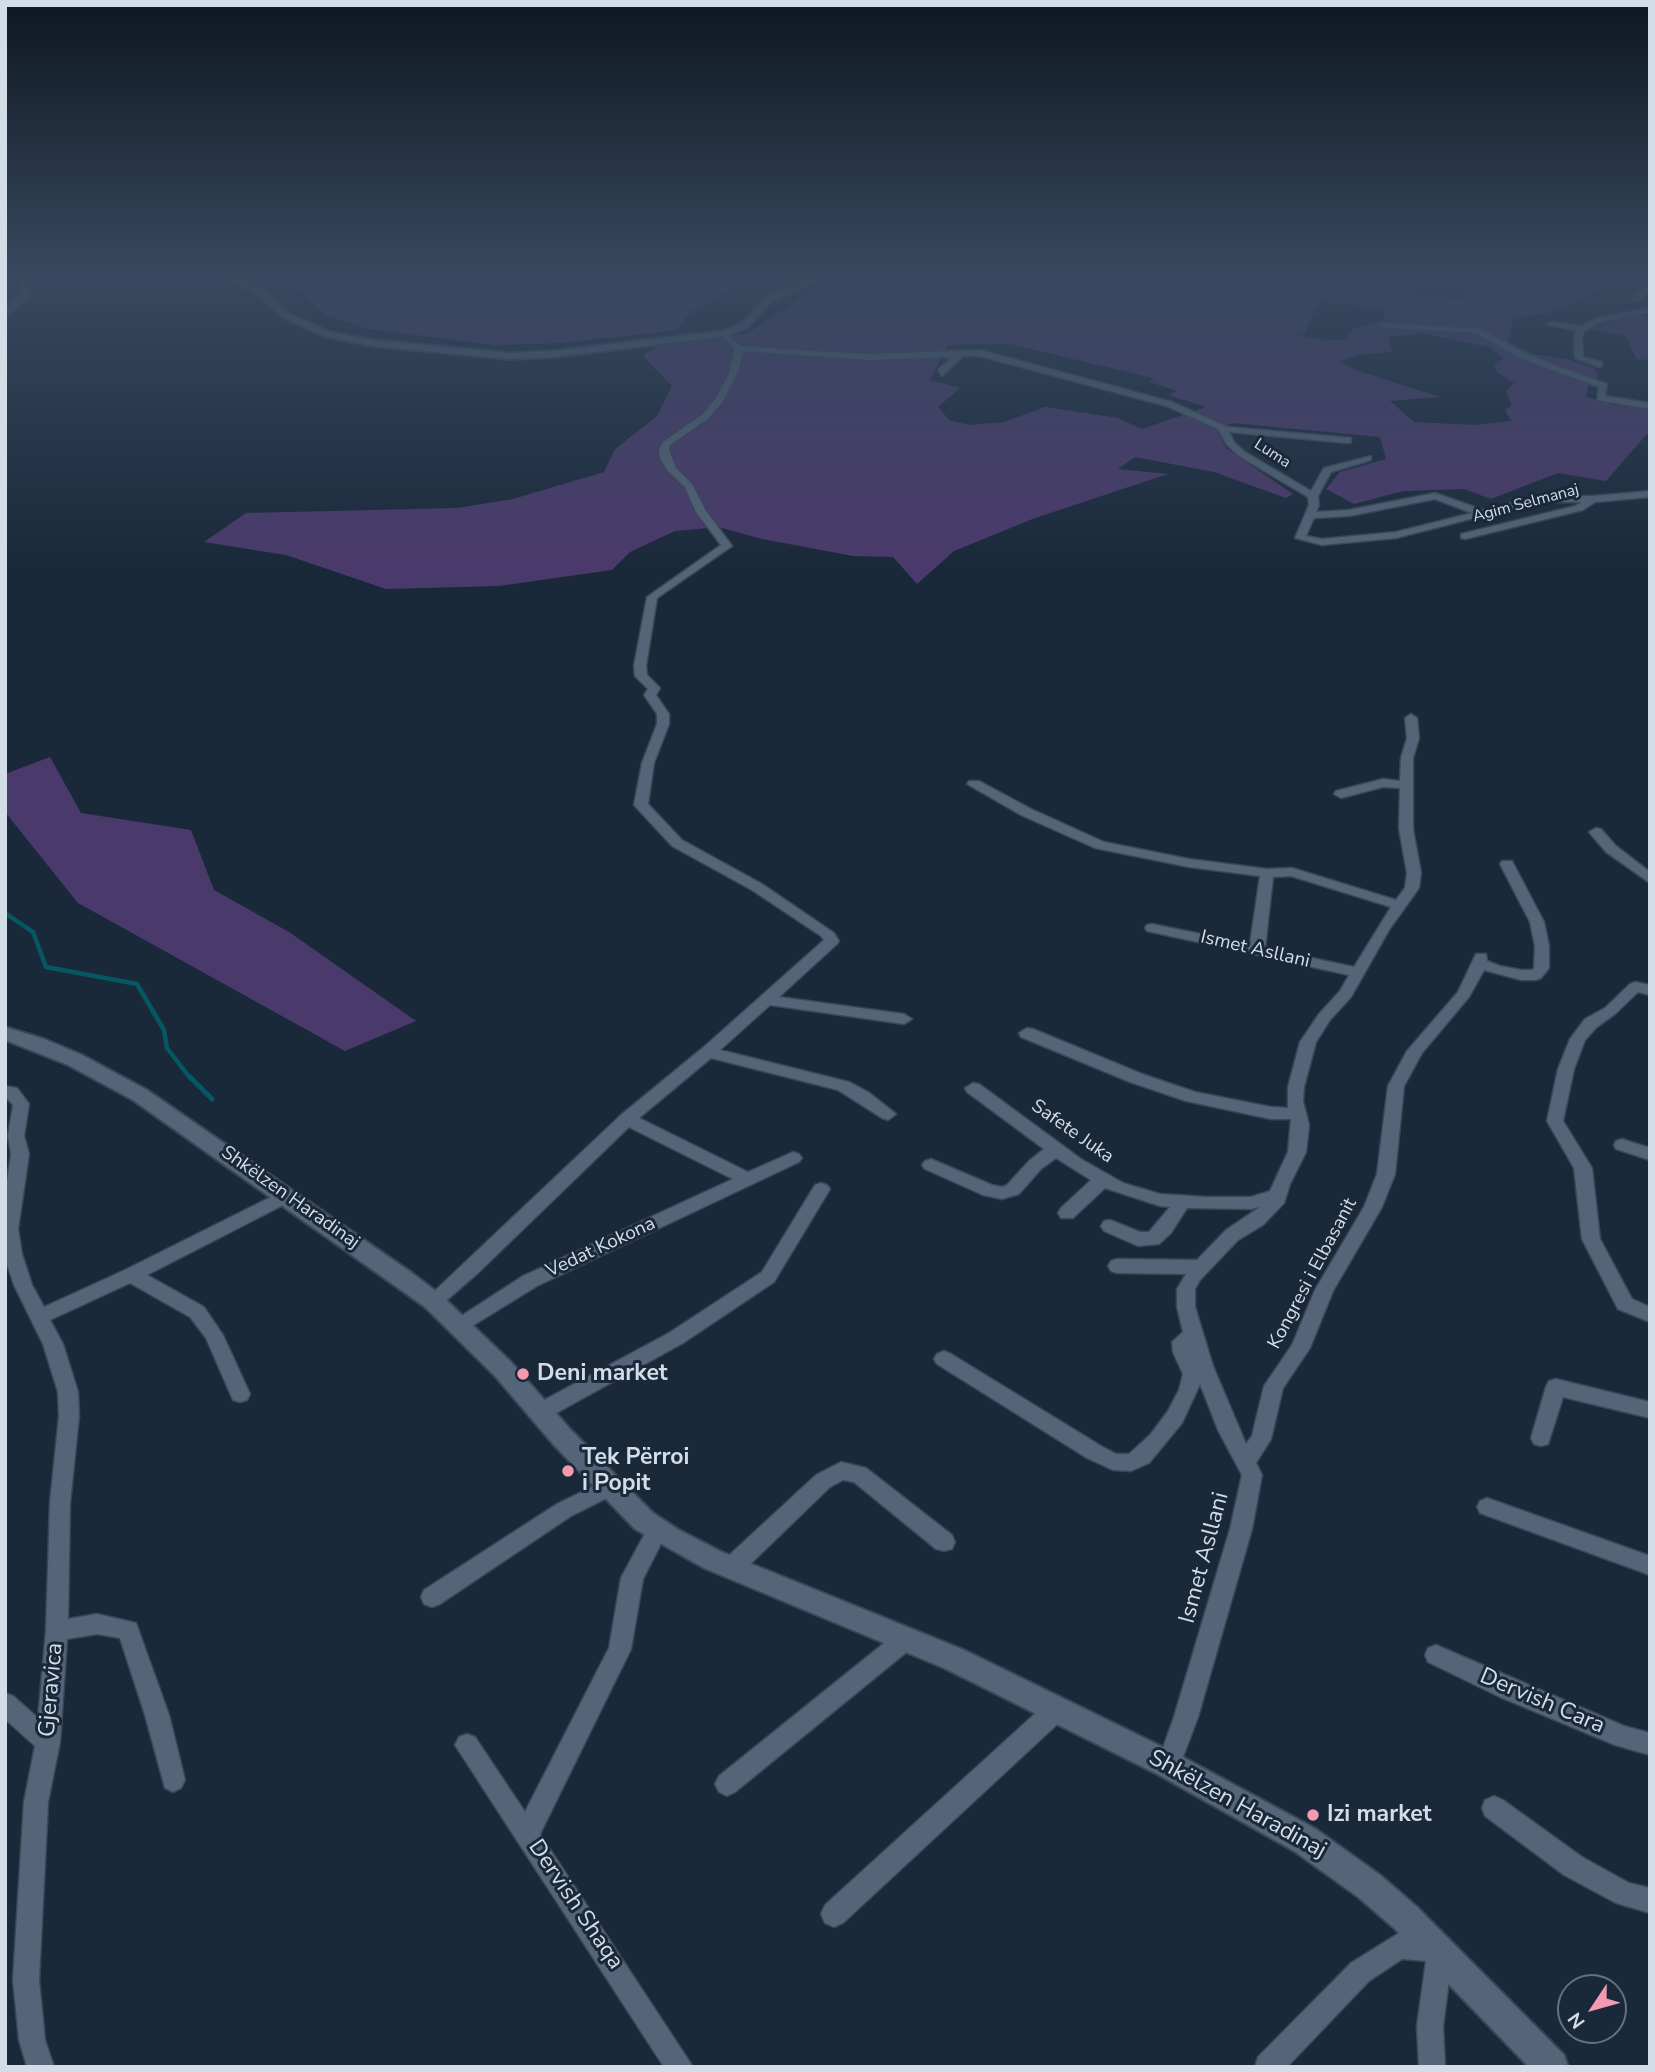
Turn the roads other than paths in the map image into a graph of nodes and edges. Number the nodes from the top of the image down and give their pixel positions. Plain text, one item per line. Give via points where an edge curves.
1 (733, 375) edge
2 (1062, 375) edge
3 (1573, 375) edge
4 (1650, 406) edge
5 (1224, 428) junction
6 (1348, 440) dead end
7 (1368, 458) dead end
8 (1650, 494) edge
9 (1313, 496) junction
10 (1593, 499) junction
11 (1480, 512) junction
12 (1310, 515) junction
13 (1465, 536) dead end
14 (1411, 718) dead end
15 (974, 784) dead end
16 (1406, 785) junction
17 (1341, 794) dead end
18 (1596, 832) dead end
19 (1507, 864) dead end
20 (1267, 873) junction
21 (1650, 879) edge
22 (1401, 906) junction
23 (1152, 928) dead end
24 (1258, 949) junction
25 (1358, 971) junction
26 (1650, 990) edge
27 (768, 1000) junction
28 (904, 1019) dead end
29 (5, 1033) edge
30 (1027, 1033) dead end
31 (706, 1052) junction
32 (1132, 1086) dead end
33 (973, 1088) dead end
34 (5, 1091) edge
35 (888, 1114) dead end
36 (627, 1119) junction
37 (1300, 1119) junction
38 (1622, 1145) dead end
39 (1056, 1149) junction
40 (1650, 1154) edge
41 (793, 1158) dead end
42 (931, 1165) dead end
43 (1103, 1179) junction
44 (749, 1180) junction
45 (821, 1189) dead end
46 (1278, 1195) junction
47 (287, 1196) junction
48 (1183, 1201) junction
49 (1067, 1213) dead end
50 (1110, 1226) dead end
51 (1117, 1266) dead end
52 (1202, 1267) junction
53 (131, 1275) junction
54 (433, 1301) junction
55 (1650, 1315) edge
56 (40, 1317) junction
57 (459, 1327) junction
58 (1192, 1327) junction
59 (944, 1359) dead end
60 (240, 1394) dead end
61 (1650, 1410) edge
62 (542, 1411) junction
63 (1541, 1438) dead end
64 (1245, 1462) junction
65 (610, 1487) junction
66 (1487, 1507) dead end
67 (657, 1530) junction
68 (944, 1542) dead end
69 (1650, 1566) edge
70 (733, 1567) junction
71 (432, 1597) dead end
72 (57, 1632) junction
73 (906, 1639) junction
74 (1436, 1654) dead end
75 (5, 1704) edge
76 (1057, 1709) junction
77 (48, 1742) junction
78 (1650, 1744) edge
79 (467, 1745) dead end
80 (1169, 1765) junction
81 (173, 1780) dead end
82 (727, 1784) dead end
83 (1494, 1808) dead end
84 (527, 1834) junction
85 (1650, 1901) edge
86 (834, 1914) dead end
87 (1440, 1950) junction
88 (41, 2067) edge
89 (680, 2067) edge
90 (1268, 2067) edge
91 (1432, 2067) edge
92 (1552, 2067) edge

1 - 27 street via 706,416 664,450 664,458 689,486 701,512 727,546 652,597 640,666 641,676 654,688 650,695 663,715 663,724 648,763 641,805 677,842 757,887 831,937 826,948
2 - 5 street via 1169,404
3 - 4 street via 1604,386 1600,398
5 - 6 street, Luma
5 - 9 street, Luma via 1224,435 1242,454
7 - 9 street via 1327,470
8 - 10 street
9 - 12 street
10 - 11 street via 1536,499
10 - 13 street, Agim Selmanaj via 1579,508
11 - 12 street via 1435,496 1349,513
11 - 12 street via 1396,535 1322,542 1300,538
14 - 16 street, Ismet Asllani
15 - 20 street via 1100,845
16 - 17 street via 1383,783
16 - 22 street, Ismet Asllani via 1406,829 1415,873
18 - 21 street
19 - 64 street, Kongresi i Elbasanit via 1537,922 1541,968 1536,975 1521,975 1496,970 1479,959 1464,994 1415,1051 1396,1086 1386,1174 1373,1207 1324,1290 1300,1348 1274,1386 1261,1438
20 - 22 street via 1292,872
20 - 24 street
22 - 25 street, Ismet Asllani
23 - 24 street, Ismet Asllani
24 - 25 street, Ismet Asllani
25 - 37 street, Ismet Asllani via 1308,1042 1295,1101
26 - 55 street via 1635,987 1578,1039 1555,1121 1583,1168 1591,1239 1625,1304
27 - 28 street
27 - 31 street
29 - 47 street, Shkëlzen Haradinaj via 66,1055 140,1095
30 - 37 street via 1192,1097
31 - 35 street via 843,1086
31 - 36 street
32 - 37 street via 1206,1108
33 - 39 street, Safete Juka
34 - 56 street, Gjeravica via 21,1104 16,1136 20,1154 9,1229 23,1285
36 - 44 street
36 - 54 street
37 - 46 street, Ismet Asllani via 1297,1152
38 - 40 street
39 - 42 street via 1002,1194
39 - 43 street, Safete Juka
41 - 44 street, Vedat Kokona
43 - 48 street, Safete Juka via 1149,1197
43 - 49 street
44 - 57 street, Vedat Kokona via 530,1281
45 - 62 street via 768,1277 676,1338
46 - 48 street, Safete Juka via 1251,1203
46 - 52 street, Ismet Asllani via 1275,1203 1232,1236
47 - 53 street
47 - 54 street, Shkëlzen Haradinaj
48 - 50 street via 1153,1239 1138,1239
51 - 52 street
52 - 58 street, Ismet Asllani via 1186,1289
53 - 56 street
53 - 60 street via 197,1312 214,1335
54 - 57 street, Shkëlzen Haradinaj
56 - 72 street, Gjeravica via 54,1344 68,1392
57 - 62 street, Shkëlzen Haradinaj
58 - 59 street, Ismet Asllani via 1192,1336 1182,1342 1194,1374 1189,1390 1157,1441 1131,1464 1113,1462 1094,1452
58 - 64 street, Ismet Asllani via 1216,1401
61 - 63 street via 1556,1387
62 - 65 street, Shkëlzen Haradinaj
64 - 80 street, Ismet Asllani via 1252,1475 1241,1529
65 - 67 street, Shkëlzen Haradinaj
65 - 71 street via 564,1510
66 - 69 street
67 - 70 street, Shkëlzen Haradinaj
67 - 84 street via 632,1578 620,1649
68 - 70 street via 859,1474 841,1471 823,1481
70 - 73 street, Shkëlzen Haradinaj
72 - 77 street, Gjeravica
72 - 81 street via 97,1624 128,1630
73 - 76 street, Shkëlzen Haradinaj
73 - 82 street
74 - 78 street, Dervish Cara via 1508,1689
75 - 77 street
76 - 80 street, Shkëlzen Haradinaj
76 - 86 street
77 - 88 street, Gjeravica via 36,1802 26,1980 32,2040
79 - 84 street, Dervish Shaqa
80 - 87 street, Shkëlzen Haradinaj via 1305,1840 1369,1886
83 - 85 street via 1573,1866 1625,1894
84 - 89 street, Dervish Shaqa
87 - 90 street via 1399,1946 1381,1955
87 - 91 street via 1430,2025
87 - 92 street, Shkëlzen Haradinaj

